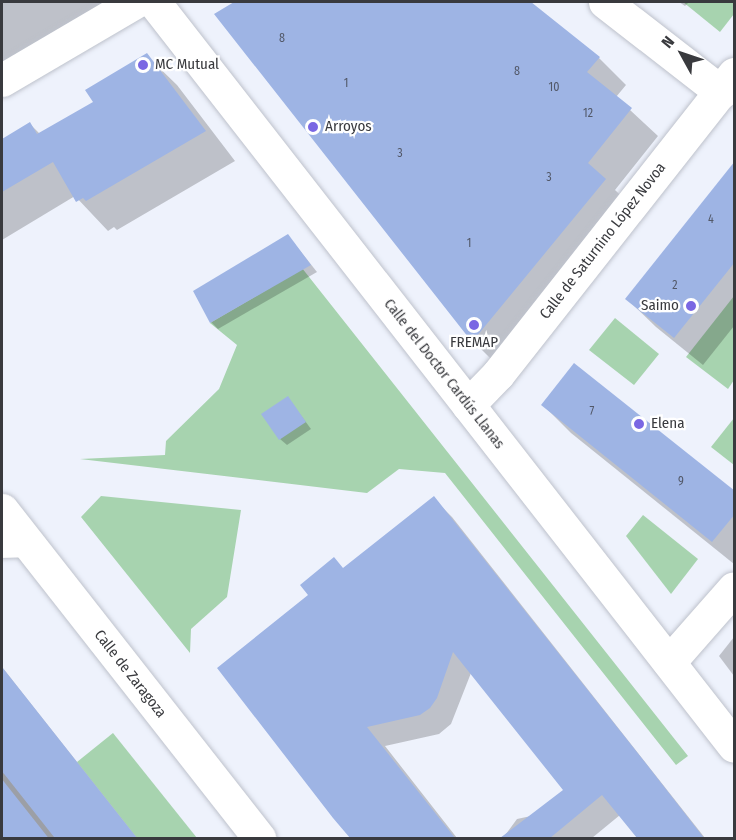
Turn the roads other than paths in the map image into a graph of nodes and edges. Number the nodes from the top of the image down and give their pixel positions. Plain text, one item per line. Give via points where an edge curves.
1 (135, 2) edge
2 (154, 2) edge
3 (606, 2) edge
4 (2, 80) edge
5 (728, 83) edge
6 (468, 405) junction
7 (2, 510) edge
8 (16, 547) edge
9 (735, 588) edge
10 (669, 662) junction
11 (735, 746) edge
12 (260, 838) edge

1 - 4 street
2 - 6 street, Calle del Doctor Cardús Llanas
3 - 5 street
5 - 6 street, Calle de Saturnino López Novoa via 498,374
6 - 10 street, Calle del Doctor Cardús Llanas
7 - 8 street, Calle de Zaragoza
8 - 12 street, Calle de Zaragoza
9 - 10 street
10 - 11 street, Calle del Doctor Cardús Llanas

